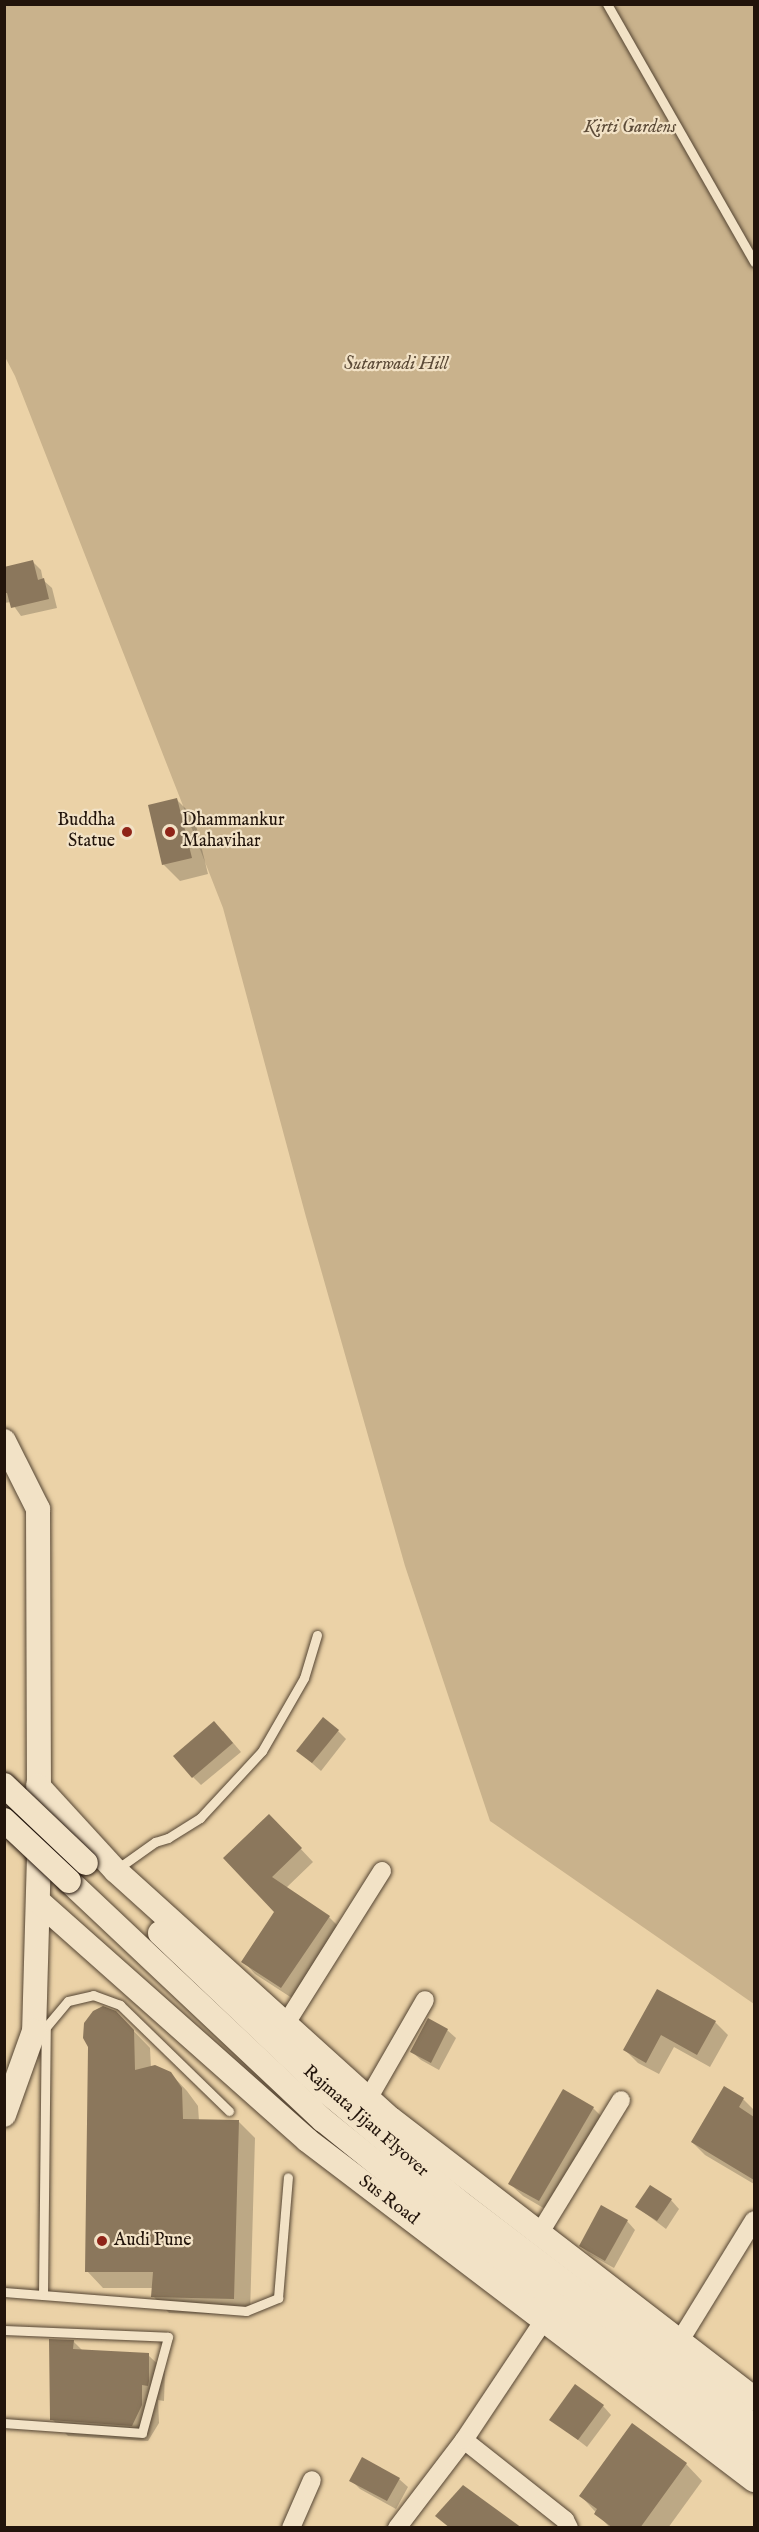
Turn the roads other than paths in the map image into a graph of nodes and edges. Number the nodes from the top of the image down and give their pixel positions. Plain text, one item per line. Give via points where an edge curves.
1 (608, 4) edge
2 (754, 262) edge
3 (4, 1441) edge
4 (317, 1635) dead end
5 (4, 1785) edge
6 (38, 1786) junction
7 (4, 1820) edge
8 (115, 1870) junction
9 (382, 1871) dead end
10 (38, 1901) junction
11 (425, 2000) dead end
12 (285, 2025) junction
13 (368, 2099) junction
14 (621, 2100) dead end
15 (229, 2111) dead end
16 (4, 2115) edge
17 (288, 2177) dead end
18 (754, 2220) edge
19 (539, 2234) junction
20 (4, 2292) edge
21 (44, 2295) junction
22 (544, 2320) junction
23 (4, 2330) edge
24 (679, 2342) junction
25 (754, 2399) edge
26 (4, 2423) edge
27 (754, 2426) edge
28 (464, 2440) junction
29 (754, 2452) edge
30 (312, 2480) dead end
31 (754, 2480) edge
32 (291, 2528) edge
33 (397, 2528) edge
34 (568, 2528) edge

1 - 2 lane
3 - 6 street via 38,1509
4 - 8 lane via 304,1678 262,1751 200,1818 155,1842
5 - 27 street, Rajmata Jijau Flyover, bridge via 327,2092 456,2200
6 - 8 street
6 - 10 street
7 - 29 street, Rajmata Jijau Flyover, bridge via 323,2120 432,2208
8 - 12 street
9 - 12 street
10 - 16 street via 34,2031
10 - 22 street, Sus Road via 298,2133
11 - 13 street
12 - 13 street
13 - 19 street
14 - 19 street
15 - 21 lane via 120,2005 93,1995 68,2001 46,2027
17 - 21 lane via 278,2298 246,2311
18 - 24 street
19 - 24 street
20 - 21 lane
22 - 28 street
22 - 31 street, Sus Road
23 - 26 lane via 168,2337 142,2433
24 - 25 street
28 - 33 street
28 - 34 street via 565,2520
30 - 32 street

